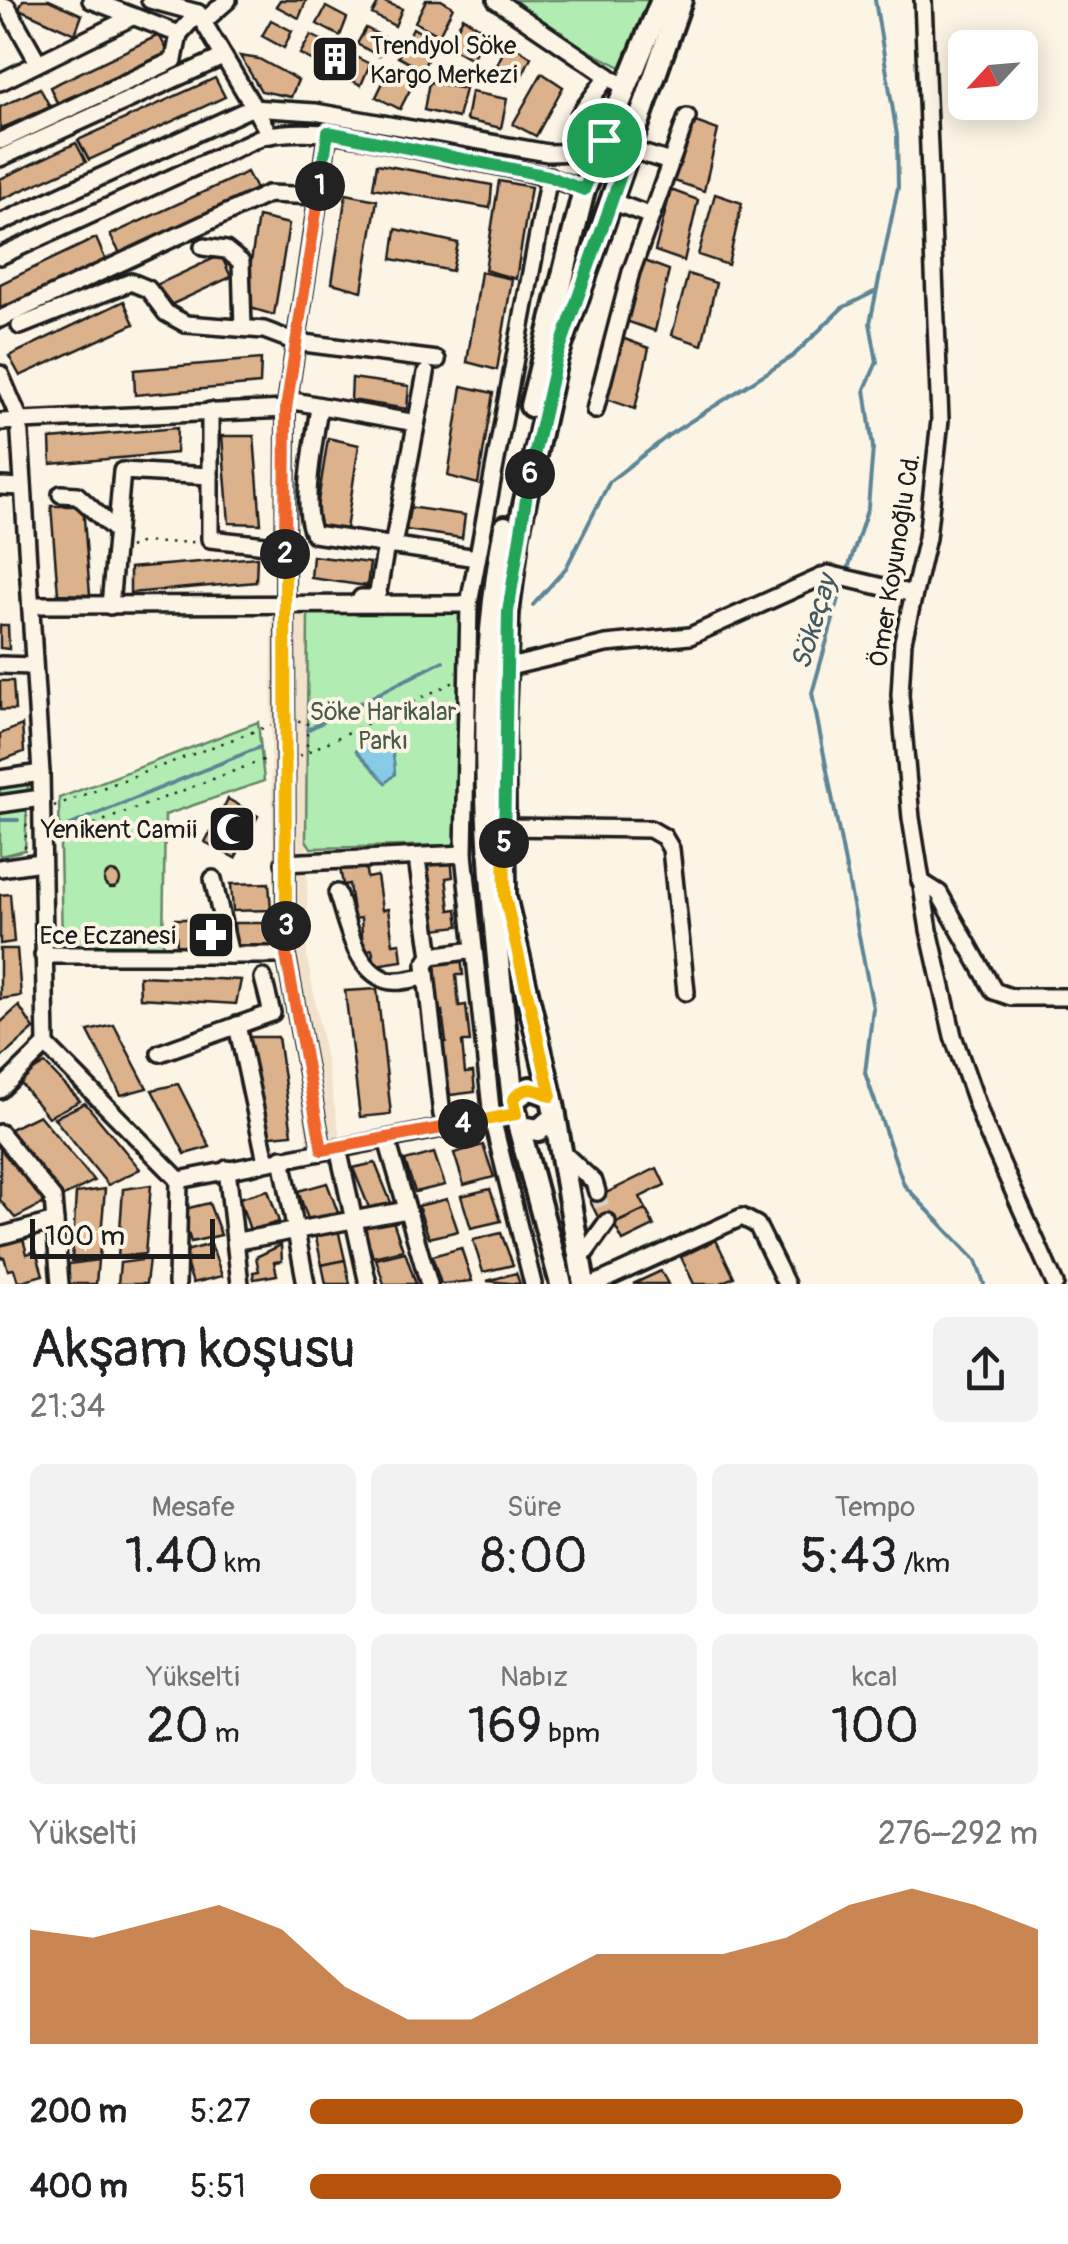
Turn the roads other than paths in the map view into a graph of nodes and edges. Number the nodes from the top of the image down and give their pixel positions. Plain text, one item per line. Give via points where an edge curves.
1 (91, 0) edge
2 (150, 0) edge
3 (228, 0) edge
4 (496, 0) edge
5 (662, 0) edge
6 (680, 0) edge
7 (923, 0) edge
8 (6, 4) edge
9 (130, 18) junction
10 (201, 18) junction
11 (179, 34) junction
12 (223, 57) junction
13 (38, 62) junction
14 (608, 76) junction
15 (0, 82) edge
16 (626, 89) junction
17 (252, 108) junction
18 (687, 117) dead end
19 (328, 132) junction
20 (270, 135) junction
21 (604, 140) junction
22 (0, 141) edge
23 (630, 149) junction
24 (584, 152) junction
25 (0, 158) edge
26 (670, 162) junction
27 (548, 176) junction
28 (584, 190) junction
29 (318, 196) junction
30 (611, 200) junction
31 (651, 216) junction
32 (0, 223) edge
33 (204, 248) dead end
34 (0, 256) edge
35 (0, 319) edge
36 (20, 326) dead end
37 (243, 328) junction
38 (296, 342) junction
39 (0, 374) edge
40 (287, 405) junction
41 (319, 406) junction
42 (595, 410) dead end
43 (210, 412) junction
44 (19, 418) junction
45 (0, 422) edge
46 (416, 423) junction
47 (210, 476) junction
48 (0, 486) edge
49 (23, 487) junction
50 (61, 494) dead end
51 (116, 531) junction
52 (276, 546) dead end
53 (390, 546) junction
54 (477, 558) junction
55 (913, 594) junction
56 (327, 598) dead end
57 (469, 604) junction
58 (30, 606) junction
59 (110, 606) junction
60 (285, 606) junction
61 (0, 665) edge
62 (34, 666) junction
63 (506, 668) junction
64 (41, 773) junction
65 (0, 779) edge
66 (37, 801) junction
67 (0, 804) edge
68 (504, 828) junction
69 (464, 854) junction
70 (41, 862) junction
71 (284, 863) junction
72 (418, 866) dead end
73 (0, 868) edge
74 (213, 879) dead end
75 (920, 881) junction
76 (338, 893) dead end
77 (474, 950) junction
78 (43, 954) junction
79 (230, 955) junction
80 (286, 955) junction
81 (431, 956) junction
82 (425, 976) junction
83 (263, 978) dead end
84 (686, 992) dead end
85 (1068, 997) edge
86 (237, 1025) junction
87 (46, 1046) junction
88 (160, 1053) dead end
89 (0, 1090) edge
90 (553, 1106) junction
91 (516, 1114) junction
92 (442, 1115) dead end
93 (492, 1118) junction
94 (0, 1134) edge
95 (387, 1140) junction
96 (330, 1149) junction
97 (562, 1152) junction
98 (274, 1159) junction
99 (227, 1169) junction
100 (178, 1180) junction
101 (597, 1192) tunnel mouth
102 (407, 1210) junction
103 (354, 1218) junction
104 (55, 1221) junction
105 (607, 1222) dead end
106 (296, 1230) junction
107 (0, 1236) edge
108 (238, 1242) junction
109 (578, 1262) junction
110 (60, 1284) edge
111 (177, 1284) edge
112 (240, 1284) edge
113 (306, 1284) edge
114 (368, 1284) edge
115 (429, 1284) edge
116 (533, 1284) edge
117 (561, 1284) edge
118 (584, 1284) edge
119 (595, 1284) edge
120 (786, 1284) edge
121 (1055, 1284) edge

1 - 9 street
2 - 10 street
3 - 10 street
4 - 14 street
5 - 16 main road
6 - 23 main road
7 - 55 street, Ömer Koyunoğlu Cd. via 940,420 927,538
8 - 13 street
9 - 11 street
9 - 13 street
10 - 11 street
10 - 12 street
11 - 22 street via 174,60
12 - 17 street
12 - 25 street
13 - 15 street
14 - 16 street
14 - 24 street via 581,109
16 - 21 main road
17 - 20 street
17 - 24 street via 315,112 548,154
17 - 32 street
18 - 26 street
19 - 20 street
19 - 27 street
19 - 29 street
20 - 34 street
21 - 23 main road
21 - 24 street
21 - 28 main road
23 - 26 street
23 - 30 main road
26 - 31 street
27 - 28 street
27 - 54 street
28 - 30 main road
28 - 91 main road via 526,424 494,611 490,894
29 - 35 street via 268,194
29 - 38 street
30 - 31 street
30 - 63 main road via 538,430 518,533
31 - 42 street
33 - 37 street via 226,250 241,262
36 - 37 street via 131,282 148,289 179,322
37 - 38 street
38 - 40 street
38 - 46 street via 432,366
39 - 44 street
40 - 41 street
40 - 43 street
40 - 60 street
41 - 46 street
41 - 53 street via 311,530
43 - 44 street
43 - 47 street
44 - 45 street
44 - 49 street
46 - 53 street
47 - 51 street via 122,471
47 - 52 street via 210,539
48 - 49 street
49 - 58 street
50 - 51 street via 77,495
51 - 59 street
53 - 54 street
53 - 56 street via 376,595
54 - 57 street
55 - 63 street via 828,574 690,636 606,644
55 - 75 street, Ömer Koyunoğlu Cd. via 900,694
57 - 60 street
57 - 69 street
58 - 59 street
58 - 62 street
59 - 60 street
60 - 71 street
61 - 62 street
62 - 64 street
63 - 68 main road
64 - 65 street
64 - 66 street
66 - 67 street
66 - 70 street via 33,847
68 - 84 street via 650,829 664,837 672,856
68 - 90 main road via 505,897
69 - 71 street
69 - 77 street
70 - 73 street
70 - 78 street
71 - 80 street
72 - 81 street
74 - 79 street
75 - 85 street via 939,893 994,991
75 - 121 street, Ömer Koyunoğlu Cd. via 953,1036 992,1144
76 - 82 street via 357,953 380,977 391,982
77 - 81 street
77 - 93 street
78 - 79 street
78 - 87 street
79 - 80 street
80 - 96 street
81 - 82 street
82 - 92 street
83 - 86 street via 272,1012
86 - 88 street
86 - 98 street
87 - 89 street
87 - 100 street
90 - 91 main road via 539,1130
90 - 91 main road via 530,1088
90 - 97 main road
91 - 93 street
91 - 117 main road
93 - 95 street
93 - 116 street
94 - 104 street via 53,1198
95 - 96 street
95 - 102 street
96 - 98 street
96 - 103 street
97 - 101 street
97 - 109 main road
98 - 99 street
98 - 106 street
99 - 100 street
99 - 108 street
100 - 111 street
102 - 103 street
102 - 115 street
103 - 106 street
103 - 114 street
104 - 107 street
104 - 110 street
105 - 109 street
106 - 108 street
106 - 113 street
108 - 112 street
109 - 118 main road
119 - 120 street via 742,1217 757,1225

